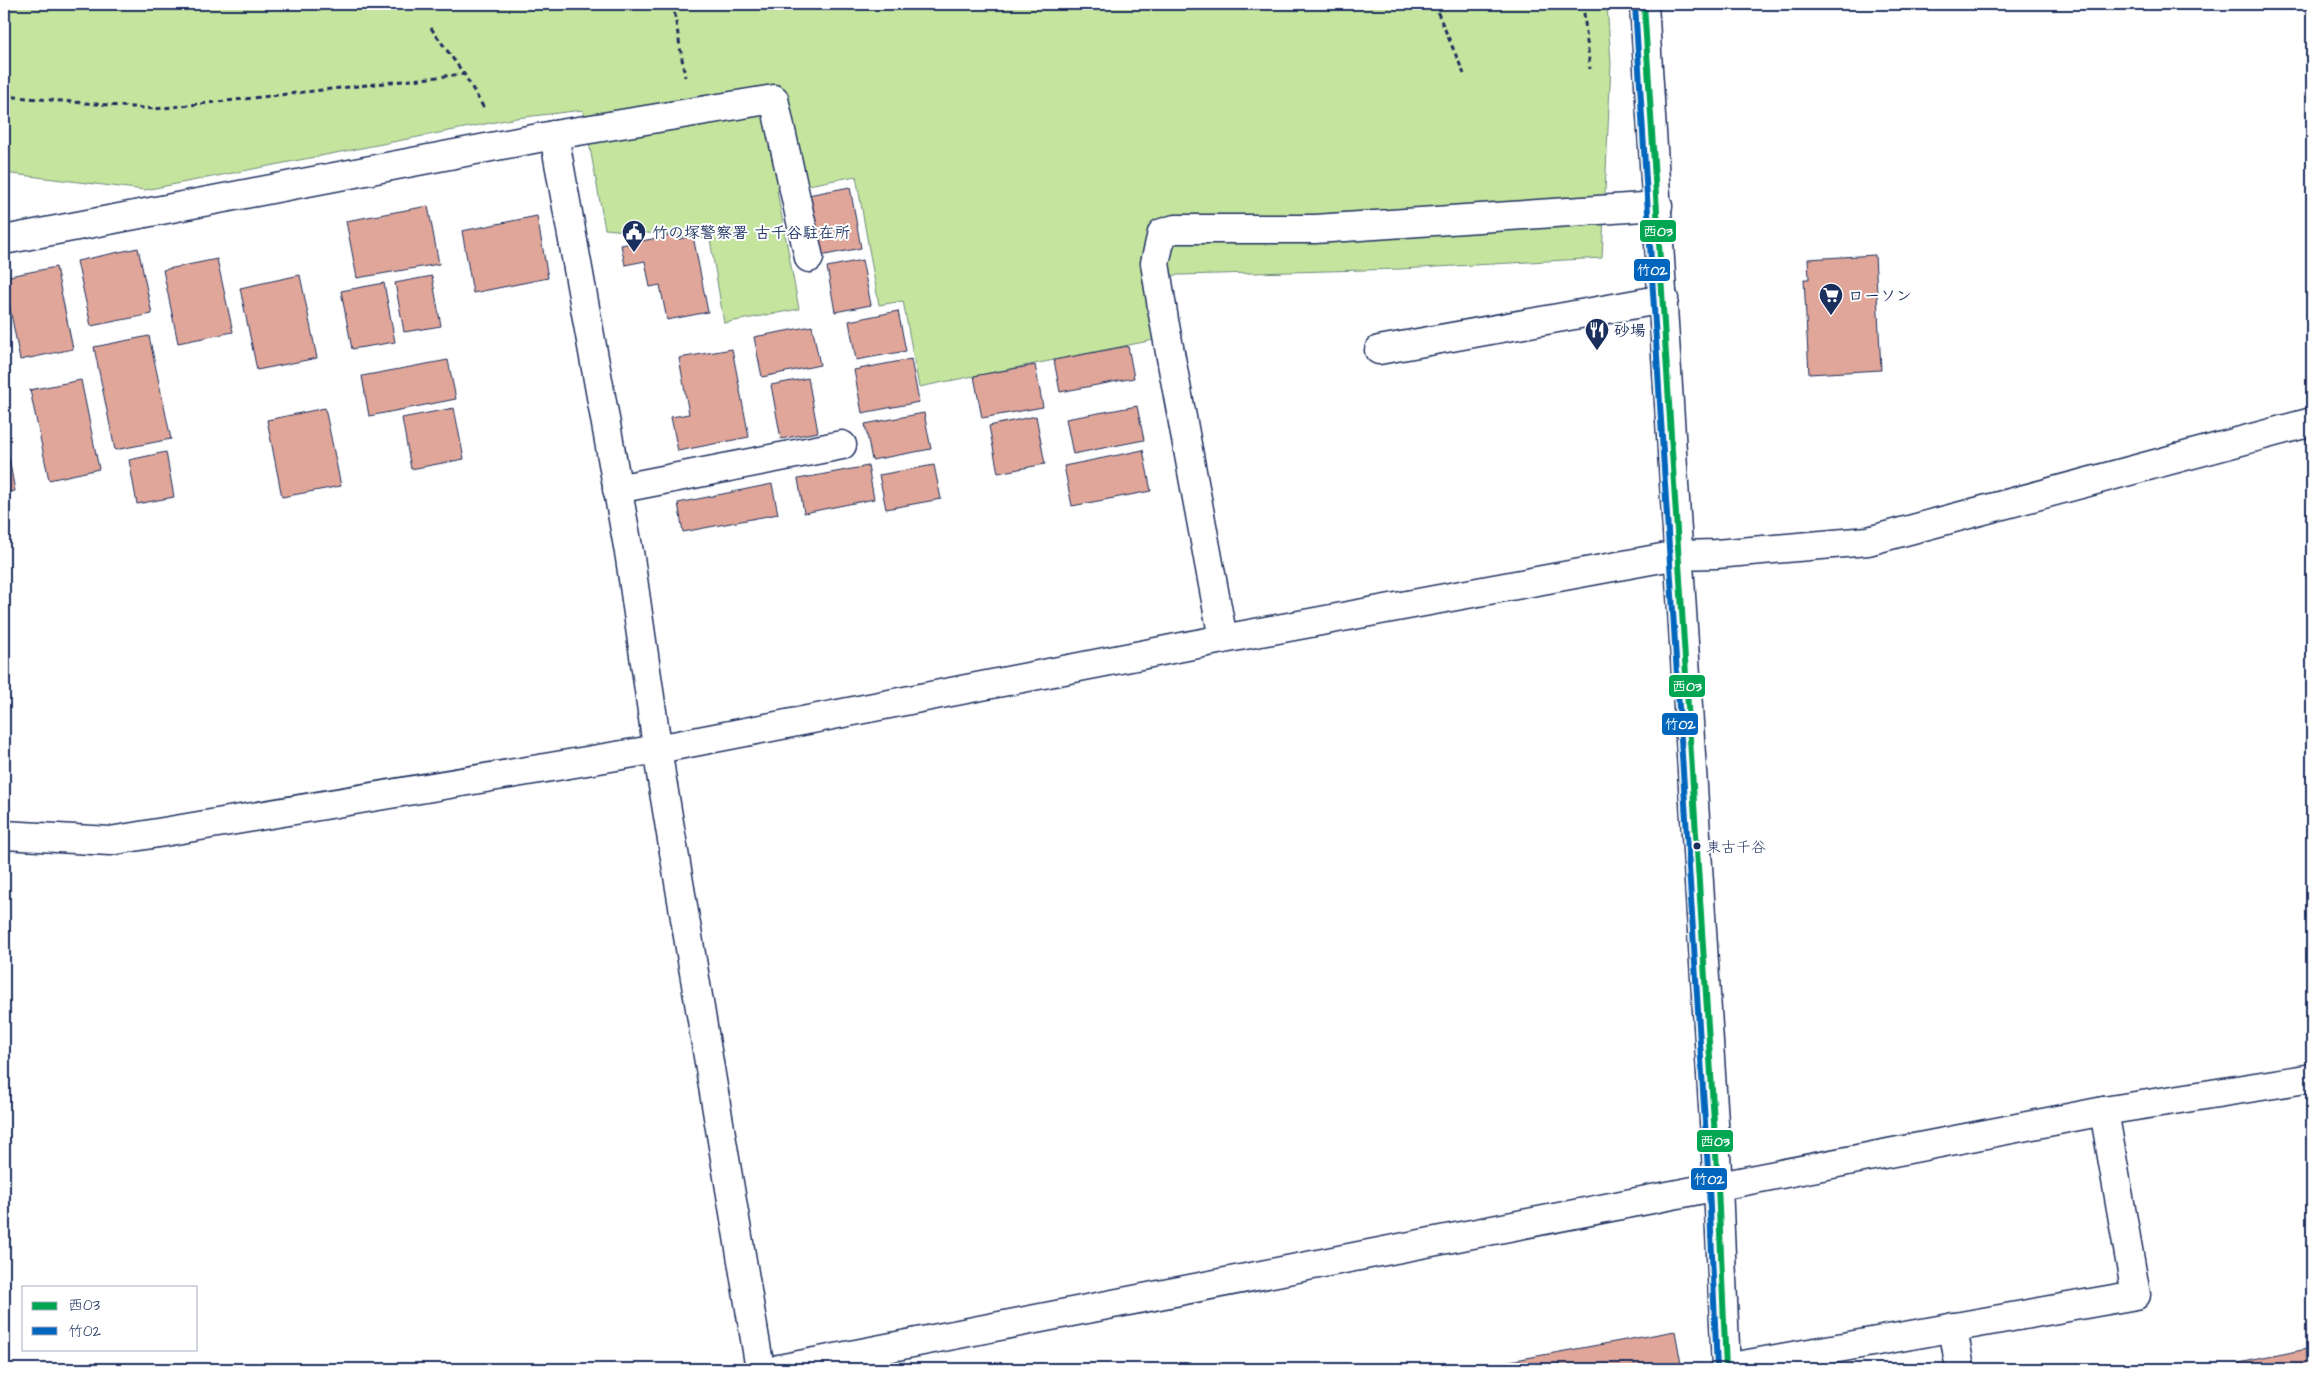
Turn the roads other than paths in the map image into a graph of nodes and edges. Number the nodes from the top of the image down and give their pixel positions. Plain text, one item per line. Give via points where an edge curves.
1 (1644, 4) edge
2 (554, 135) junction
3 (1658, 206) junction
4 (4, 240) edge
5 (809, 258) dead end
6 (1664, 298) junction
7 (1379, 350) dead end
8 (2312, 422) edge
9 (842, 445) dead end
10 (617, 489) junction
11 (1678, 555) junction
12 (1223, 639) junction
13 (658, 749) junction
14 (4, 835) edge
15 (2312, 1078) edge
16 (2104, 1111) junction
17 (1718, 1186) junction
18 (1953, 1328) junction
19 (760, 1369) edge
20 (779, 1369) edge
21 (1726, 1369) edge
22 (1960, 1369) edge

1 - 3 street
2 - 4 street
2 - 5 street via 774,99
2 - 10 street
3 - 6 street
3 - 12 street via 1315,230 1175,229 1162,233 1156,264 1164,320
6 - 7 street
6 - 11 street
8 - 11 street via 1868,542
9 - 10 street
10 - 13 street
11 - 12 street
11 - 17 street
12 - 13 street
13 - 14 street via 110,841
13 - 19 street
15 - 16 street
16 - 17 street
16 - 18 street via 2136,1295
17 - 20 street
17 - 21 street
18 - 21 street
18 - 22 street

